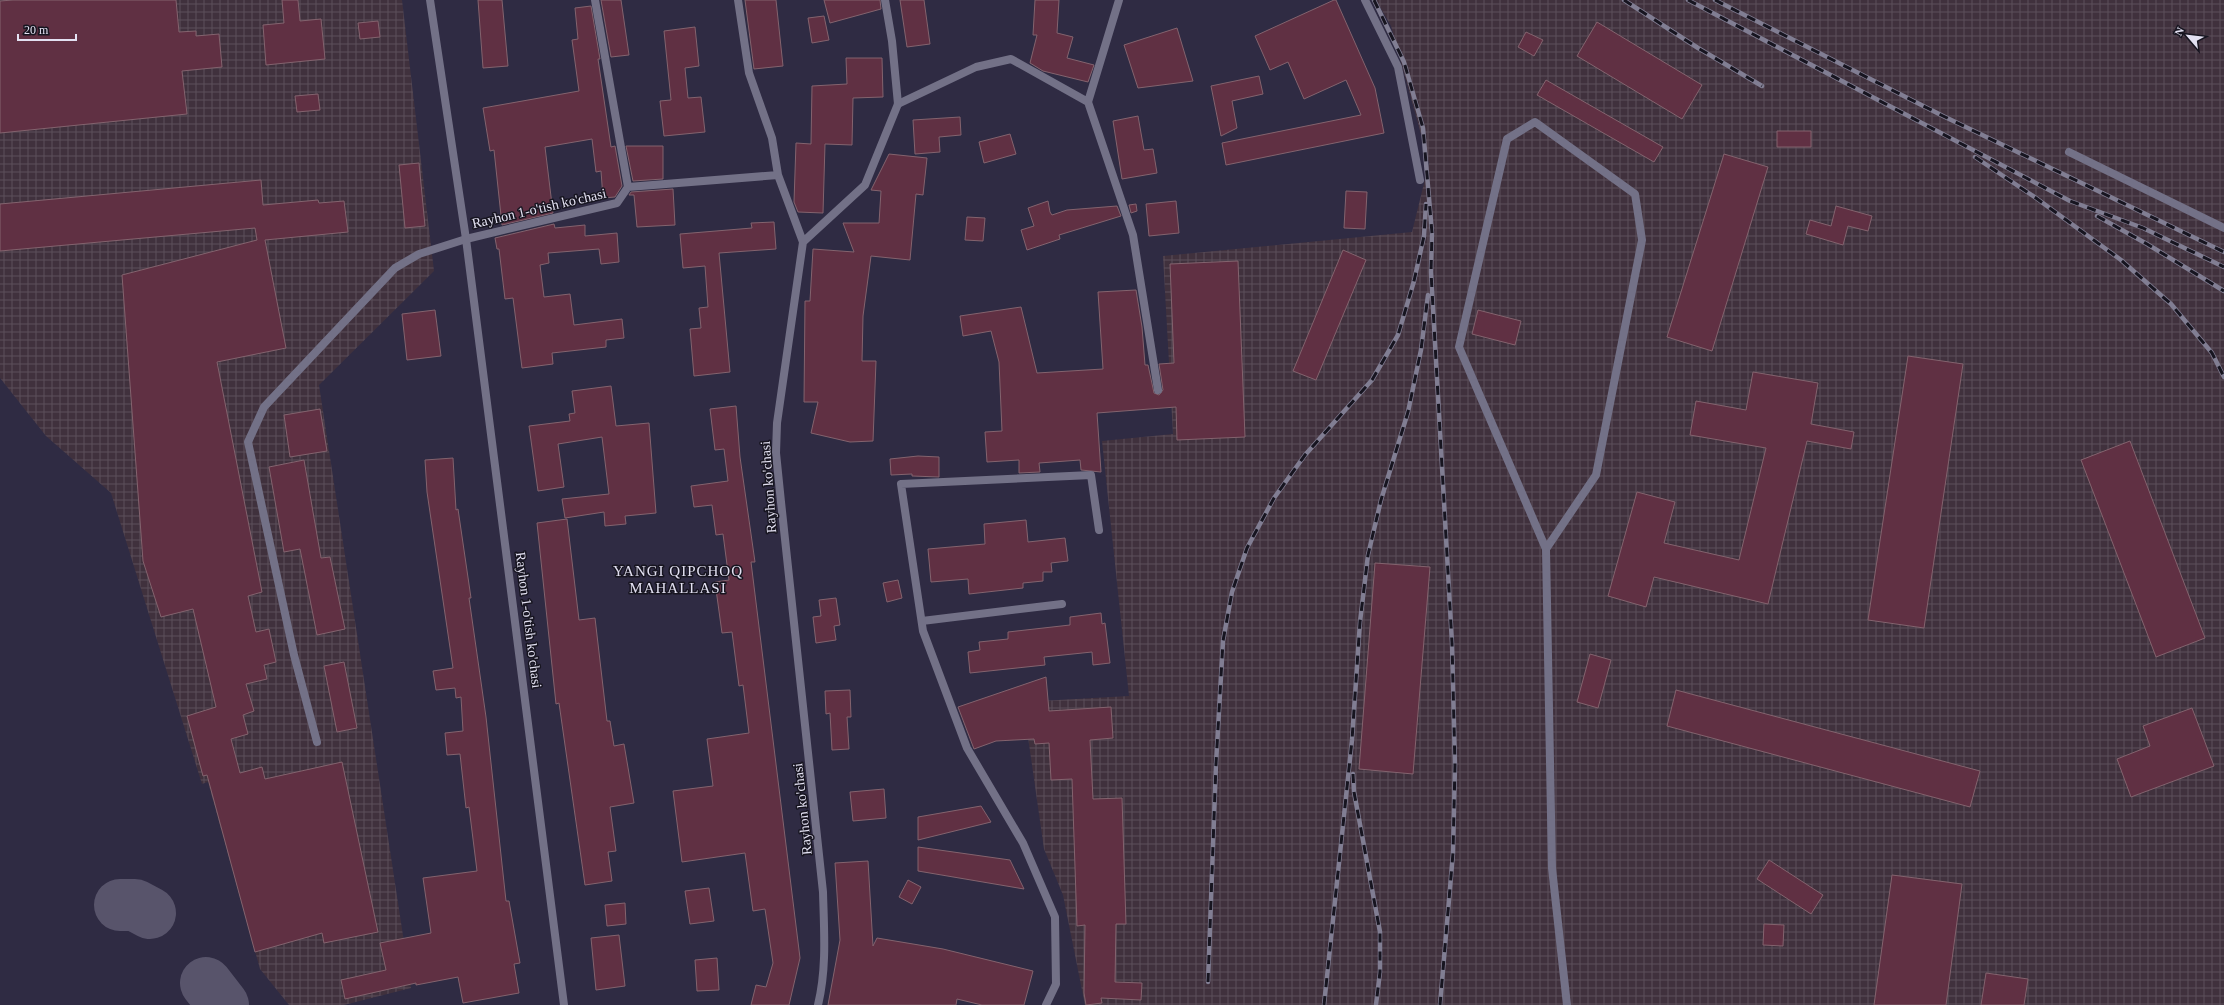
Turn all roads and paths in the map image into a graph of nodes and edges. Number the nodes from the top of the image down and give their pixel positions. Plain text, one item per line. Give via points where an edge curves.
1 (430, 0) edge
2 (595, 0) edge
3 (738, 0) edge
4 (885, 0) edge
5 (1119, 0) edge
6 (1365, 0) edge
7 (1088, 102) junction
8 (898, 104) junction
9 (2069, 152) dead end
10 (778, 175) junction
11 (1420, 180) dead end
12 (628, 187) junction
13 (2224, 228) edge
14 (466, 239) junction
15 (803, 242) junction
16 (1158, 390) dead end
17 (1099, 530) dead end
18 (1546, 549) junction
19 (1062, 604) dead end
20 (922, 621) junction
21 (317, 742) dead end
22 (564, 1005) edge
23 (818, 1005) edge
24 (1046, 1005) edge
25 (1567, 1005) edge

1 - 14 street, Rayhon 1-o'tish ko'chasi
2 - 12 street
3 - 10 street via 749,73 772,138
4 - 8 street
5 - 7 street
6 - 11 street via 1398,67
7 - 8 street via 1011,59 976,67
7 - 16 street via 1133,235
8 - 15 street via 865,185
9 - 13 street
10 - 12 street
10 - 15 street
12 - 14 street, Rayhon 1-o'tish ko'chasi via 617,203
14 - 21 street via 419,254 396,268 264,406 248,442 294,655
14 - 22 street, Rayhon 1-o'tish ko'chasi
15 - 23 street, Rayhon ko'chasi via 782,380 776,453 824,892 823,987
17 - 20 street via 1091,475 901,484
18 - 18 street via 1596,475 1642,240 1635,194 1535,122 1508,139 1459,347
18 - 25 street via 1552,868
19 - 20 street
20 - 24 street via 923,631 967,748 1023,843 1055,917 1056,984

